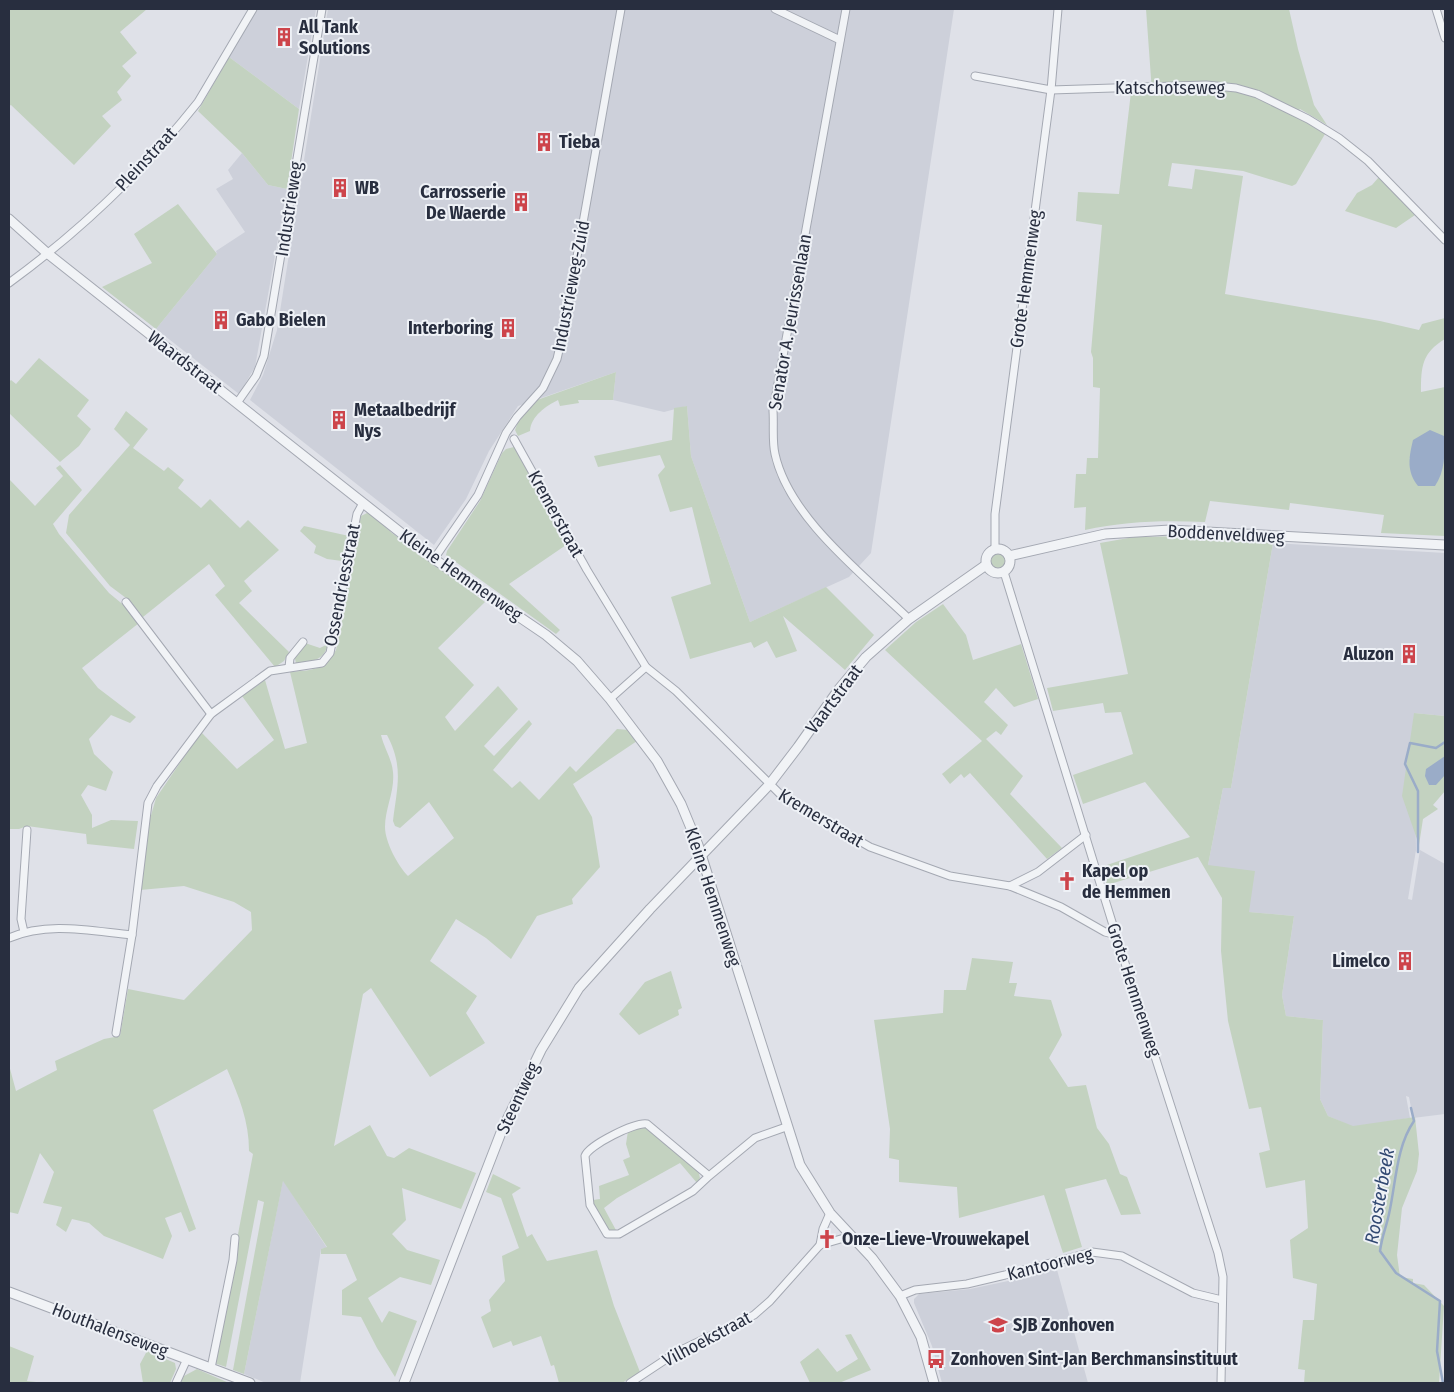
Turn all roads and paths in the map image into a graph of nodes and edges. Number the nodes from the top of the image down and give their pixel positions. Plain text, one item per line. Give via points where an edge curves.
1 (253, 9) edge
2 (322, 9) edge
3 (621, 9) edge
4 (775, 9) edge
5 (846, 9) edge
6 (1058, 9) edge
7 (1436, 9) edge
8 (1445, 38) edge
9 (840, 40) junction
10 (975, 76) dead end
11 (1051, 90) junction
12 (9, 218) edge
13 (1445, 240) edge
14 (48, 253) junction
15 (9, 283) edge
16 (237, 403) junction
17 (514, 439) dead end
18 (363, 504) junction
19 (1445, 545) edge
20 (995, 549) junction
21 (1009, 556) junction
22 (434, 559) junction
23 (986, 565) junction
24 (1004, 572) junction
25 (126, 602) dead end
26 (909, 619) junction
27 (303, 642) dead end
28 (646, 667) junction
29 (289, 668) junction
30 (610, 699) junction
31 (211, 714) junction
32 (769, 785) junction
33 (27, 830) dead end
34 (1086, 835) junction
35 (701, 855) junction
36 (1010, 886) junction
37 (24, 932) junction
38 (132, 935) junction
39 (1116, 935) junction
40 (9, 938) edge
41 (116, 1033) dead end
42 (786, 1127) junction
43 (709, 1176) junction
44 (830, 1213) junction
45 (851, 1236) junction
46 (235, 1238) dead end
47 (820, 1245) junction
48 (9, 1292) edge
49 (900, 1296) junction
50 (1222, 1300) junction
51 (187, 1359) junction
52 (211, 1368) junction
53 (176, 1383) edge
54 (250, 1383) edge
55 (404, 1383) edge
56 (630, 1383) edge
57 (934, 1383) edge
58 (1220, 1383) edge

1 - 14 street, Pleinstraat via 187,116 125,184
2 - 16 street, Industrieweg via 264,356 256,376
3 - 22 street, Industrieweg-Zuid via 557,359 543,388 506,433 478,495
4 - 9 street
5 - 9 street, Senator A. Jeurissenlaan
6 - 11 street, Grote Hemmenweg
7 - 8 street
9 - 26 street, Senator A. Jeurissenlaan via 773,411 775,453 788,488 810,523
10 - 11 street, Katschotseweg
11 - 13 street, Katschotseweg via 1206,85 1257,94 1339,138 1368,161
11 - 20 street, Grote Hemmenweg via 996,504
12 - 14 street, Waardstraat
14 - 15 street, Pleinstraat
14 - 16 street, Waardstraat
16 - 18 street, Waardstraat
17 - 28 street, Kremerstraat
18 - 22 street, Kleine Hemmenweg
18 - 29 street, Ossendriesstraat via 357,514 330,653 322,663
19 - 21 street, Boddenveldweg via 1170,530 1105,534
20 - 21 street via 1005,551
20 - 23 street, Grote Hemmenweg via 986,557
21 - 24 street via 1009,567
22 - 30 street, Kleine Hemmenweg via 562,647
23 - 24 street via 994,572
23 - 26 street, Vaartstraat
24 - 34 street, Grote Hemmenweg
25 - 31 street
26 - 32 street, Vaartstraat via 866,657 839,689
27 - 29 street, Ossendriesstraat via 290,658
28 - 30 street
28 - 32 street, Kremerstraat via 747,759
29 - 31 street, Ossendriesstraat via 270,671
30 - 35 street, Kleine Hemmenweg via 662,769 681,804
31 - 38 street, Ossendriesstraat via 148,803
32 - 35 street, Vaartstraat
32 - 36 street, Kremerstraat via 783,797 870,847 950,876
33 - 37 street via 21,919
34 - 36 street via 1038,872
34 - 39 street, Grote Hemmenweg
35 - 42 street, Kleine Hemmenweg
35 - 55 street, Steentweg via 579,988 540,1050 486,1170
36 - 39 street, Kremerstraat via 1061,906
37 - 38 street via 50,928
37 - 40 street
38 - 41 street, Ossendriesstraat
39 - 50 street, Grote Hemmenweg via 1218,1253 1223,1277
42 - 43 street via 755,1138
42 - 44 street, Kleine Hemmenweg via 800,1165
43 - 43 street via 693,1191 619,1234 607,1234 590,1205 585,1156 590,1149 634,1124 647,1124
44 - 45 street, Kleine Hemmenweg
44 - 47 street, Vilhoekstraat
45 - 47 street
45 - 49 street, Kleine Hemmenweg via 887,1276
46 - 52 street
47 - 56 street, Vilhoekstraat via 754,1315 677,1352
48 - 51 street, Houthalenseweg
49 - 50 street, Kantoorweg via 915,1290 968,1284 1092,1252 1122,1256 1193,1293
49 - 57 street, Kleine Hemmenweg via 921,1337
50 - 58 street, Grote Hemmenweg
51 - 52 street, Houthalenseweg
51 - 53 street
52 - 54 street, Houthalenseweg

